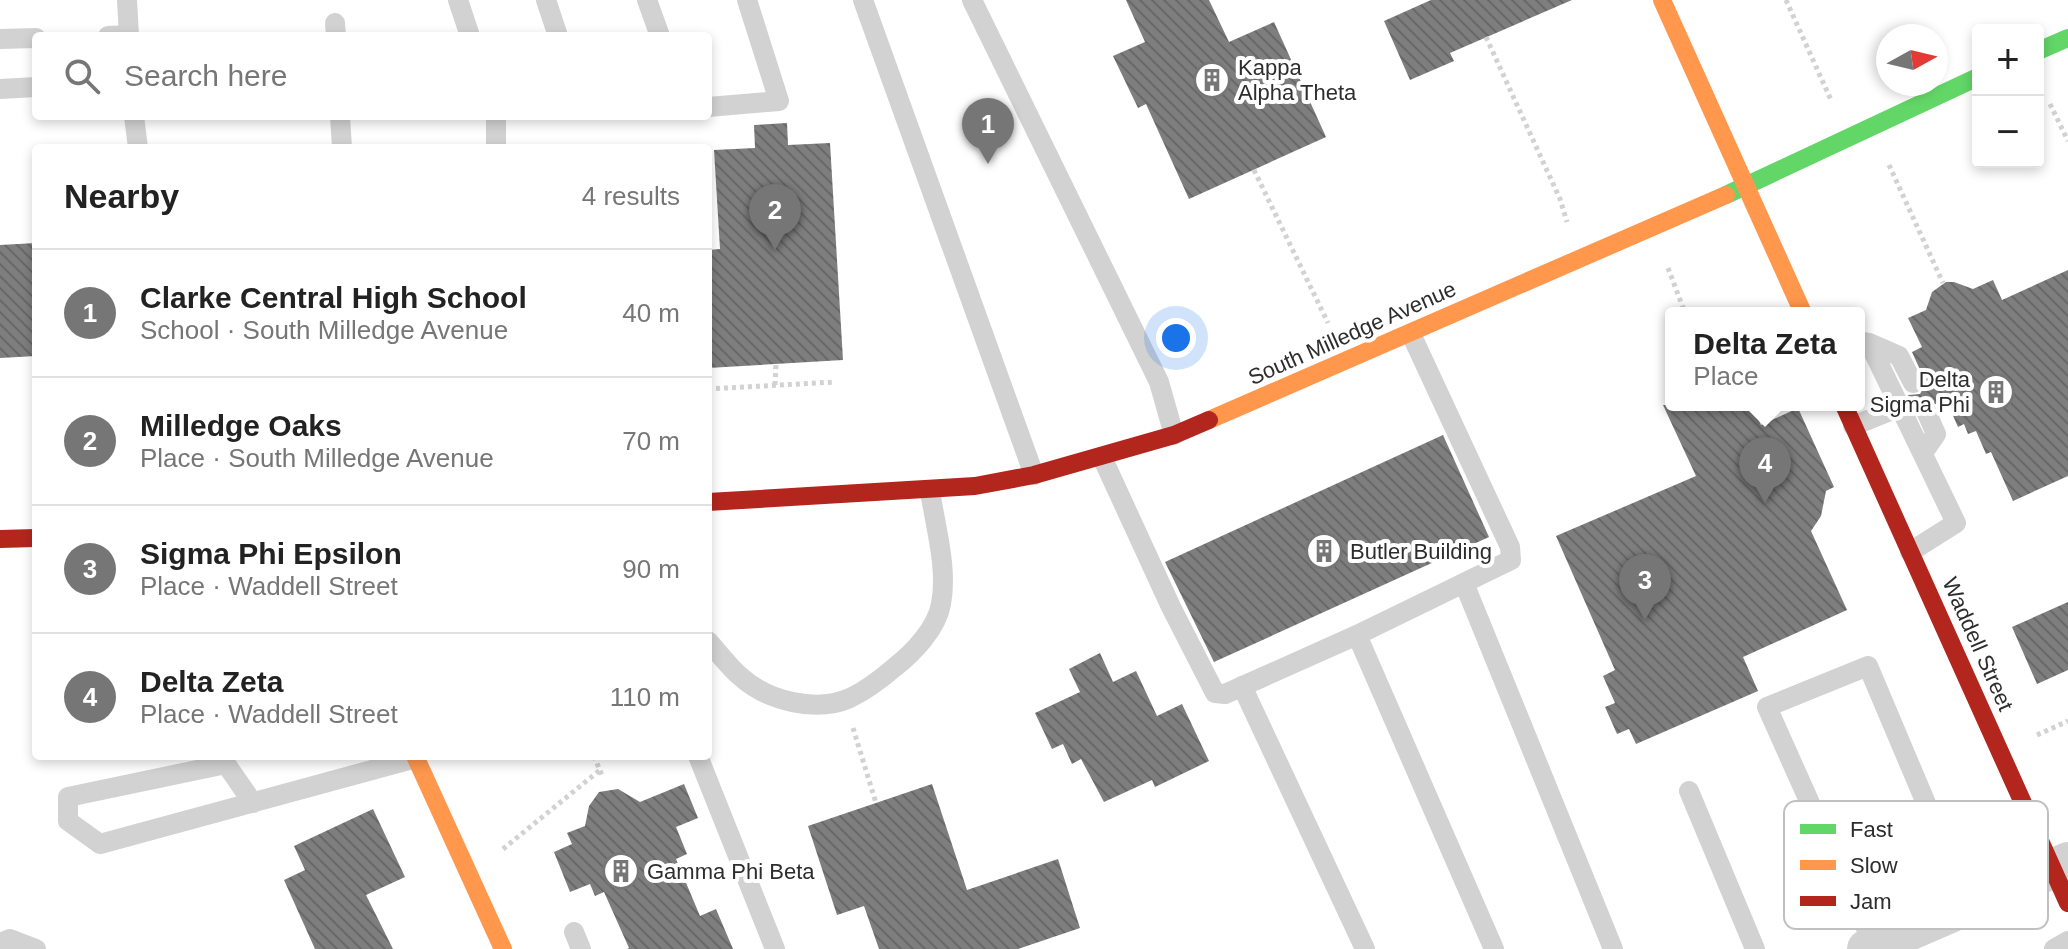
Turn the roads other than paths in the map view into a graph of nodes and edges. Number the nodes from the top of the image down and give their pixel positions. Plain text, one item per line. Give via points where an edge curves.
1 (127, 0) edge
2 (458, 0) edge
3 (546, 0) edge
4 (647, 0) edge
5 (747, 0) edge
6 (863, 0) edge
7 (972, 0) edge
8 (1662, 0) edge
9 (129, 32) edge
10 (469, 32) edge
11 (557, 32) edge
12 (659, 32) edge
13 (32, 38) edge
14 (2068, 38) edge
15 (0, 39) edge
16 (2044, 48) edge
17 (1972, 80) edge
18 (32, 87) edge
19 (0, 89) edge
20 (712, 107) edge
21 (134, 120) edge
22 (340, 120) edge
23 (496, 120) edge
24 (138, 144) edge
25 (342, 144) edge
26 (496, 144) edge
27 (1745, 186) junction
28 (1800, 307) edge
29 (1411, 334) junction
30 (1865, 342) edge
31 (1865, 344) edge
32 (1913, 383) dead end
33 (1900, 407) junction
34 (1847, 411) edge
35 (1926, 411) dead end
36 (1853, 426) junction
37 (1174, 435) junction
38 (1923, 453) junction
39 (1102, 457) junction
40 (1034, 475) junction
41 (930, 490) junction
42 (712, 502) edge
43 (32, 538) edge
44 (0, 539) edge
45 (1910, 552) junction
46 (1464, 583) junction
47 (1357, 635) junction
48 (712, 645) edge
49 (1234, 690) junction
50 (405, 760) edge
51 (417, 760) edge
52 (700, 760) edge
53 (164, 766) edge
54 (1689, 791) dead end
55 (1807, 801) edge
56 (1925, 801) edge
57 (2027, 801) edge
58 (253, 803) junction
59 (2048, 846) edge
60 (2063, 878) edge
61 (1912, 929) edge
62 (2068, 941) edge
63 (0, 943) edge
64 (1870, 947) edge
65 (36, 949) edge
66 (503, 949) edge
67 (775, 949) edge
68 (1365, 949) edge
69 (1494, 949) edge
70 (1613, 949) edge
71 (1755, 949) edge
72 (2054, 949) edge

1 - 9 lane
2 - 10 lane
3 - 11 lane
4 - 12 lane
5 - 20 lane via 779,101
6 - 40 lane
7 - 37 lane via 1159,382
8 - 27 main road
13 - 15 lane
14 - 16 main road
17 - 27 main road, South Milledge Avenue
18 - 19 lane
21 - 24 lane
22 - 25 lane
23 - 26 lane
27 - 28 main road
27 - 29 main road, South Milledge Avenue
29 - 37 main road, South Milledge Avenue
29 - 46 lane via 1510,547 1511,560
30 - 32 lane via 1899,356
31 - 33 lane
33 - 36 lane
33 - 38 lane
34 - 36 main road, Waddell Street
35 - 38 lane via 1936,434
36 - 45 main road, Waddell Street
37 - 39 main road, South Milledge Avenue
38 - 45 lane via 1956,523
39 - 40 main road, South Milledge Avenue
39 - 49 lane via 1215,693
40 - 41 main road, South Milledge Avenue
41 - 42 main road, South Milledge Avenue
41 - 48 lane via 944,585 941,608 906,659 870,687 819,704 784,702 742,679
43 - 44 main road
45 - 57 main road, Waddell Street
46 - 47 lane
46 - 70 lane
47 - 49 lane
47 - 69 lane
49 - 68 lane
50 - 58 lane
51 - 66 main road
52 - 67 lane
53 - 58 lane via 226,764
53 - 58 lane via 68,797 68,821 100,844
54 - 71 lane
55 - 56 lane via 1767,707 1868,666
59 - 60 main road, Waddell Street
61 - 64 street
62 - 72 lane
63 - 65 lane via 10,939

